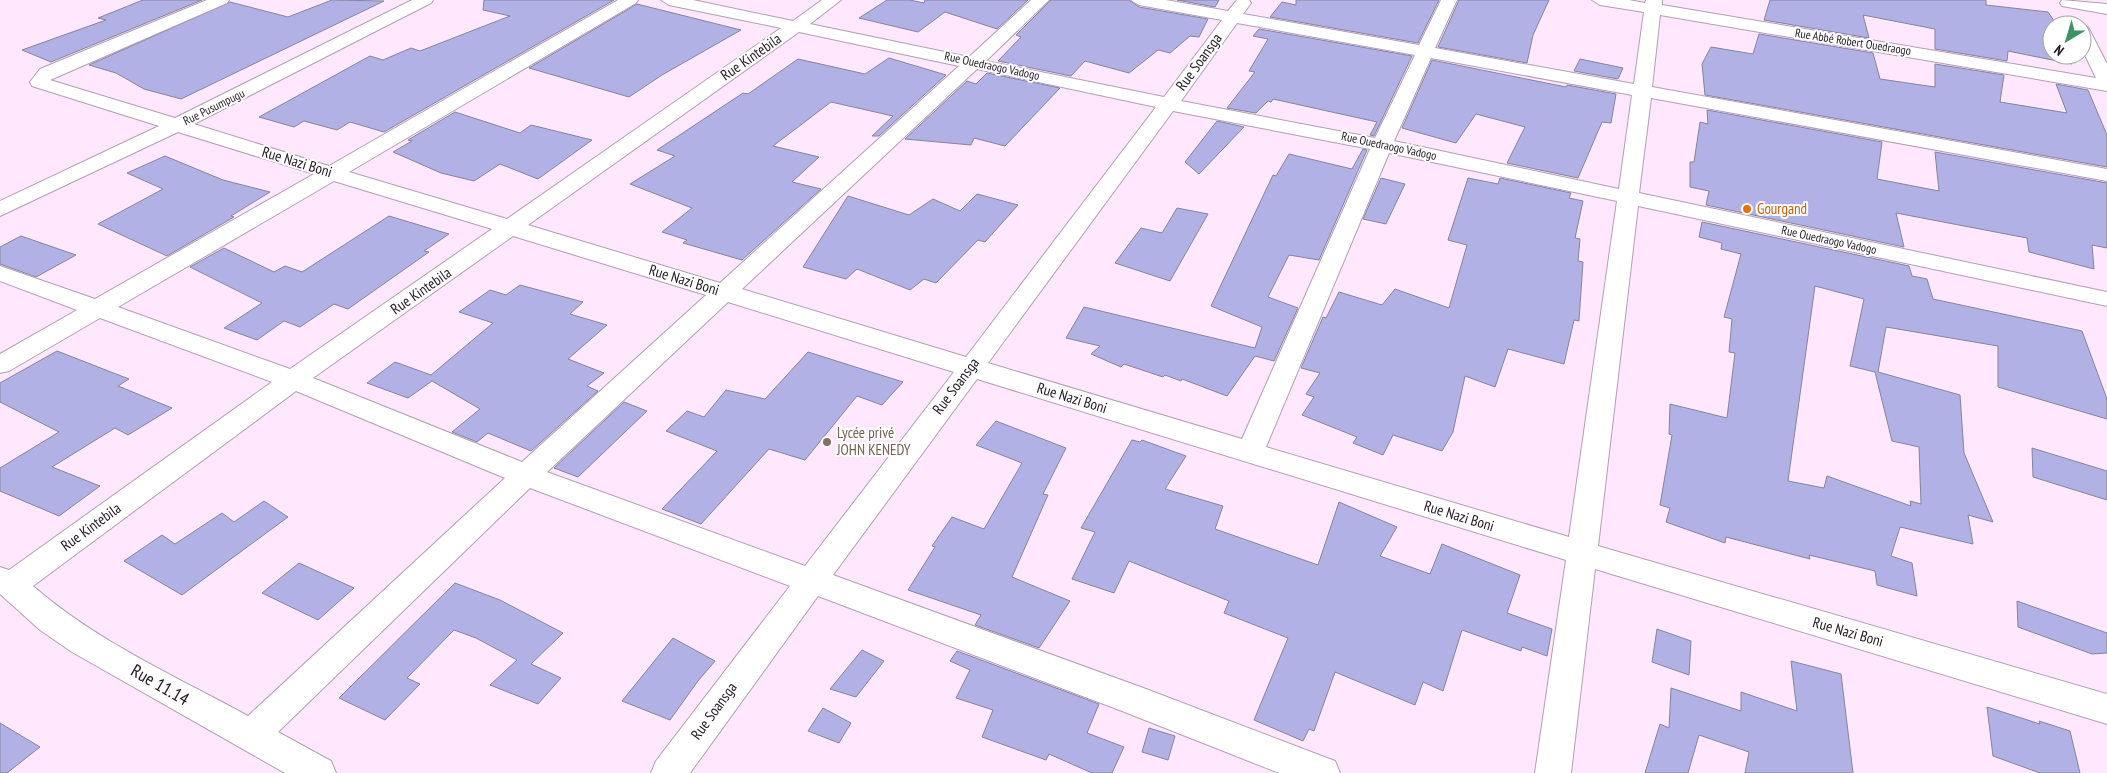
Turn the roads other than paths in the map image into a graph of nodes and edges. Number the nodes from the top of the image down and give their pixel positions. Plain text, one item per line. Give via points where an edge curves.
1 (221, 0) edge
2 (425, 0) edge
3 (630, 0) edge
4 (669, 0) edge
5 (833, 0) edge
6 (1041, 0) edge
7 (1140, 0) edge
8 (1449, 0) edge
9 (1600, 0) edge
10 (2067, 2) edge
11 (1654, 5) edge
12 (1239, 8) edge
13 (2107, 9) edge
14 (2074, 15) edge
15 (795, 26) junction
16 (1424, 50) junction
17 (2092, 52) edge
18 (973, 62) junction
19 (2107, 83) edge
20 (1642, 91) junction
21 (1169, 104) junction
22 (177, 125) junction
23 (1382, 145) junction
24 (331, 173) junction
25 (2107, 175) edge
26 (1629, 197) junction
27 (0, 209) edge
28 (512, 227) junction
29 (0, 273) edge
30 (725, 293) junction
31 (2107, 299) edge
32 (98, 308) junction
33 (0, 365) edge
34 (970, 367) junction
35 (293, 380) junction
36 (1250, 452) junction
37 (526, 476) junction
38 (1582, 553) junction
39 (810, 579) junction
40 (6, 582) edge
41 (2107, 709) edge
42 (250, 736) junction
43 (318, 773) edge
44 (669, 773) edge
45 (1322, 773) edge
46 (1553, 773) edge

1 - 22 street, Rue Nazi Boni via 46,73 39,82
2 - 22 street, Rue Pusumpugu
3 - 24 street
4 - 15 street, Rue Ouedraogo Vadogo
5 - 15 street, Rue Kintebila
6 - 18 street
7 - 12 street
8 - 16 street
9 - 11 street, Rue Abbé Robert Ouedraogo
10 - 13 street
10 - 14 street
11 - 19 street, Rue Abbé Robert Ouedraogo
11 - 20 street
12 - 16 street
12 - 21 street, Rue Soansga
15 - 18 street, Rue Ouedraogo Vadogo
15 - 28 street, Rue Kintebila
16 - 20 street
16 - 23 street
17 - 19 street
18 - 21 street, Rue Ouedraogo Vadogo
18 - 30 street
20 - 25 street
20 - 26 street
21 - 23 street, Rue Ouedraogo Vadogo
21 - 34 street, Rue Soansga
22 - 24 street, Rue Nazi Boni
22 - 27 street, Rue Pusumpugu
23 - 26 street, Rue Ouedraogo Vadogo
23 - 36 street
24 - 28 street, Rue Nazi Boni
24 - 32 street
26 - 31 street, Rue Ouedraogo Vadogo
26 - 38 street
28 - 30 street, Rue Nazi Boni
28 - 35 street, Rue Kintebila
29 - 32 street
30 - 34 street, Rue Nazi Boni
30 - 37 street
32 - 33 street
32 - 35 street
34 - 36 street, Rue Nazi Boni
34 - 39 street, Rue Soansga
35 - 37 street
35 - 40 street, Rue Kintebila
36 - 38 street, Rue Nazi Boni
37 - 39 street
37 - 42 street
38 - 41 street, Rue Nazi Boni
38 - 46 street
39 - 44 street, Rue Soansga
39 - 45 street
40 - 42 street, Rue 11.14 via 51,621
42 - 43 street, Rue 11.14

